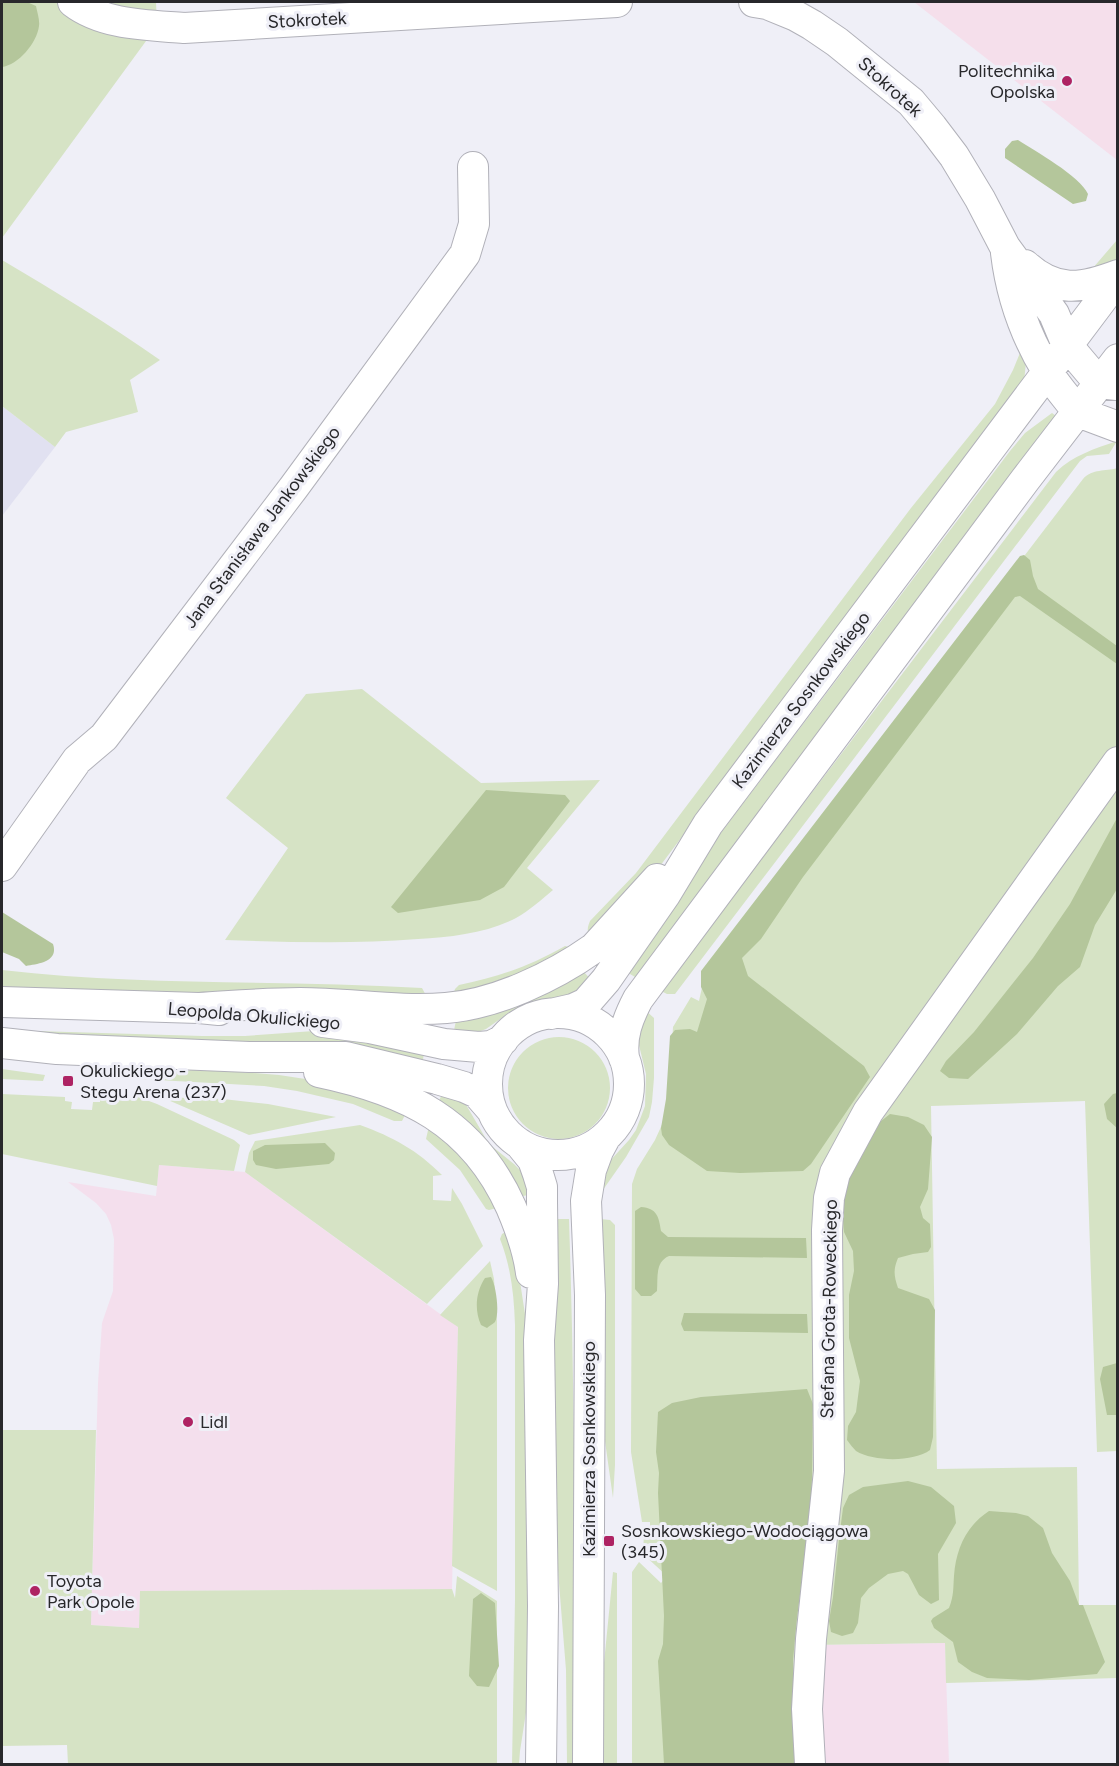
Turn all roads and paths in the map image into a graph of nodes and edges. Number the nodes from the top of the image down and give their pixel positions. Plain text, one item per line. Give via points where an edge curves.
1 (73, 2) edge
2 (617, 2) edge
3 (754, 2) edge
4 (473, 167) dead end
5 (1005, 247) junction
6 (1118, 277) edge
7 (1067, 345) junction
8 (1118, 359) edge
9 (1048, 372) junction
10 (1108, 384) edge
11 (1078, 412) junction
12 (1118, 427) edge
13 (1118, 762) edge
14 (708, 824) junction
15 (3, 864) edge
16 (2, 1002) edge
17 (199, 1008) junction
18 (551, 1014) junction
19 (503, 1040) junction
20 (2, 1043) edge
21 (249, 1057) junction
22 (624, 1058) junction
23 (491, 1109) junction
24 (605, 1138) junction
25 (520, 1144) junction
26 (539, 1340) junction
27 (542, 1764) edge
28 (588, 1764) edge
29 (810, 1764) edge

1 - 2 street, Stokrotek via 108,18 184,28
3 - 5 street, Stokrotek via 767,4 812,26 911,102 954,156
4 - 15 street, Jana Stanisława Jankowskiego via 474,224 465,254 306,471 104,737 77,760
5 - 6 street, Stokrotek via 1042,278 1060,285 1081,287
5 - 7 street, Stokrotek via 1054,314
5 - 9 street, Stokrotek via 1011,287 1027,333
6 - 7 street, Kazimierza Sosnkowskiego
7 - 9 street, Kazimierza Sosnkowskiego
7 - 10 street
8 - 10 street
9 - 11 street
9 - 14 street, Kazimierza Sosnkowskiego
10 - 11 street
11 - 12 street
11 - 22 street via 639,999 626,1028
13 - 29 street, Stefana Grota-Roweckiego via 868,1112 835,1173 827,1230 829,1471 811,1639 807,1709
14 - 17 street via 594,948 554,973 509,992 447,1008 300,1003
14 - 18 street, Kazimierza Sosnkowskiego via 606,980 586,1003
16 - 17 street, Leopolda Okulickiego
17 - 19 street, Leopolda Okulickiego via 370,1028 444,1044 479,1047
18 - 19 street via 522,1023
18 - 22 street via 569,1014 593,1023 615,1042
19 - 23 street via 489,1070
20 - 21 street, Leopolda Okulickiego
21 - 23 street, Leopolda Okulickiego via 346,1057 464,1087 477,1093
21 - 26 street via 352,1079 395,1094 456,1130 482,1157 503,1189 519,1225 530,1263
22 - 24 street via 628,1071 625,1110
23 - 25 street via 502,1128
24 - 25 street via 586,1150 570,1154 539,1153
24 - 28 street, Kazimierza Sosnkowskiego via 591,1170 586,1201 590,1295
25 - 26 street via 533,1160 542,1186
26 - 27 street

